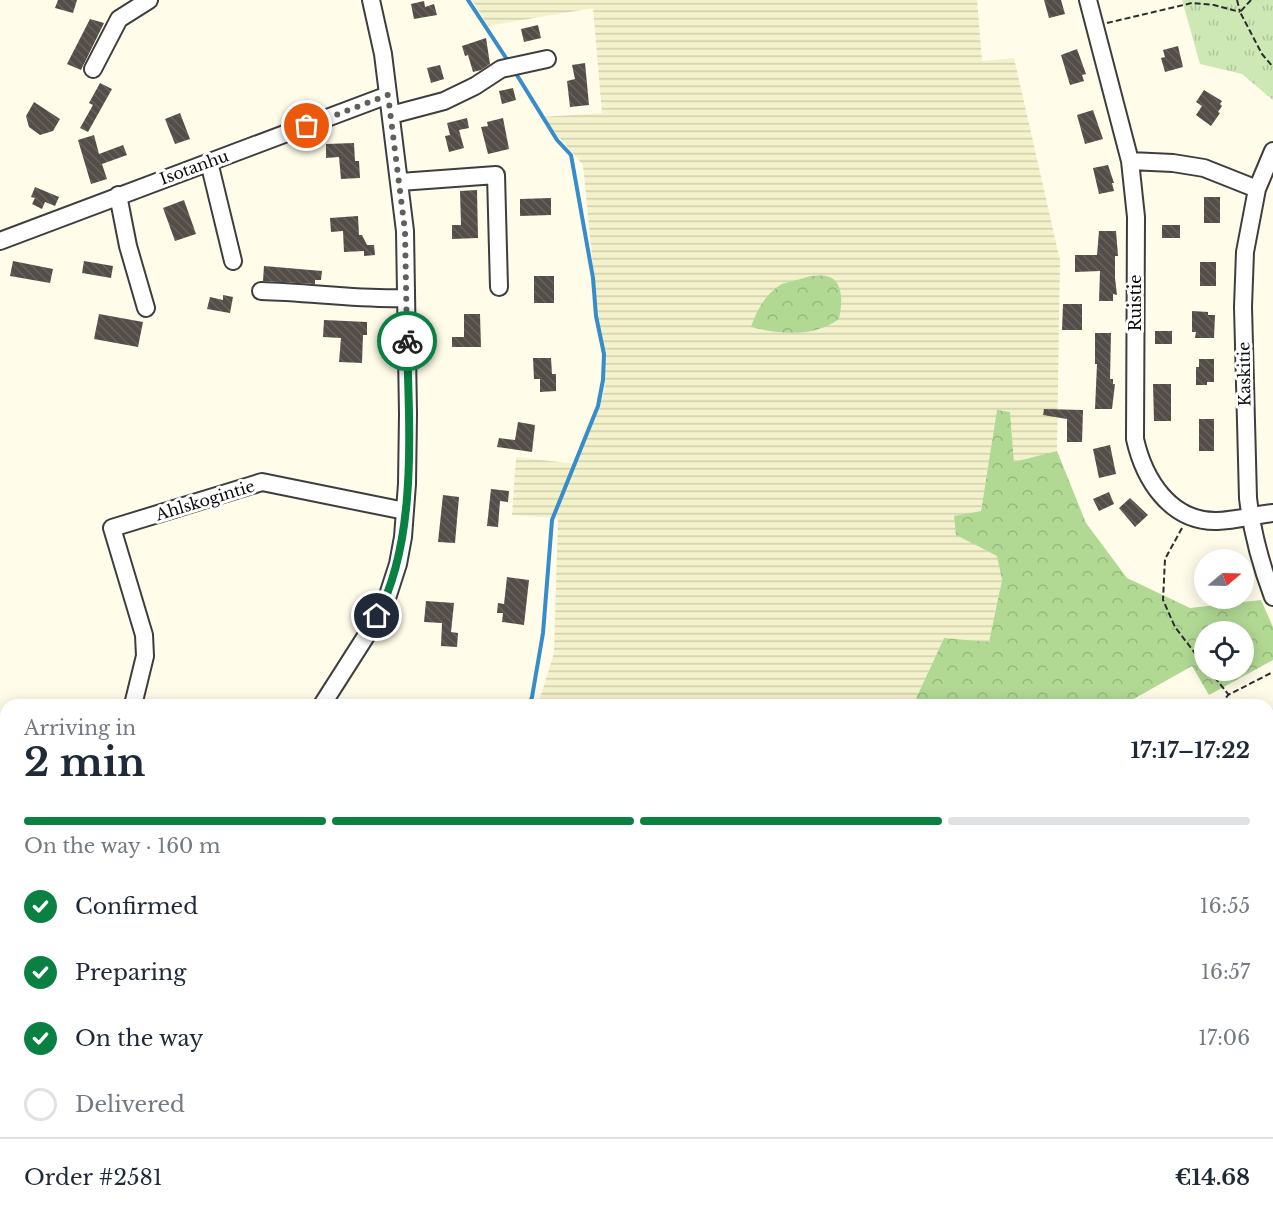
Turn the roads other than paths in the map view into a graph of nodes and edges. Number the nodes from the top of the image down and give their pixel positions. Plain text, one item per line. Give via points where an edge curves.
1 (149, 0) edge
2 (371, 0) edge
3 (1088, 0) edge
4 (547, 59) dead end
5 (93, 69) dead end
6 (388, 95) junction
7 (391, 115) junction
8 (1273, 151) edge
9 (1131, 161) junction
10 (209, 162) junction
11 (400, 182) junction
12 (1257, 189) junction
13 (118, 195) junction
14 (0, 241) edge
15 (233, 261) dead end
16 (499, 287) dead end
17 (261, 291) dead end
18 (406, 298) junction
19 (146, 308) dead end
20 (405, 511) junction
21 (1262, 515) edge
22 (1273, 597) edge
23 (135, 699) edge
24 (326, 699) edge

1 - 5 street via 119,20
2 - 6 street
3 - 9 street, Ruistie
4 - 7 street via 501,69 444,101
6 - 7 street
6 - 10 street, Isotanhu
7 - 11 street
8 - 12 street, Kaskitie
9 - 12 street via 1204,168
9 - 21 street, Ruistie via 1136,217 1138,455 1152,486 1190,516 1218,521
10 - 13 street, Isotanhu
10 - 15 street
11 - 16 street via 496,175
11 - 18 street
12 - 21 street, Kaskitie via 1245,252 1243,307 1246,453
13 - 14 street, Isotanhu
13 - 19 street
17 - 18 street
18 - 20 street
20 - 23 street, Ahlskogintie via 262,482 112,528 144,635 145,656
20 - 24 street via 398,564 388,595
21 - 22 street, Kaskitie via 1263,570

